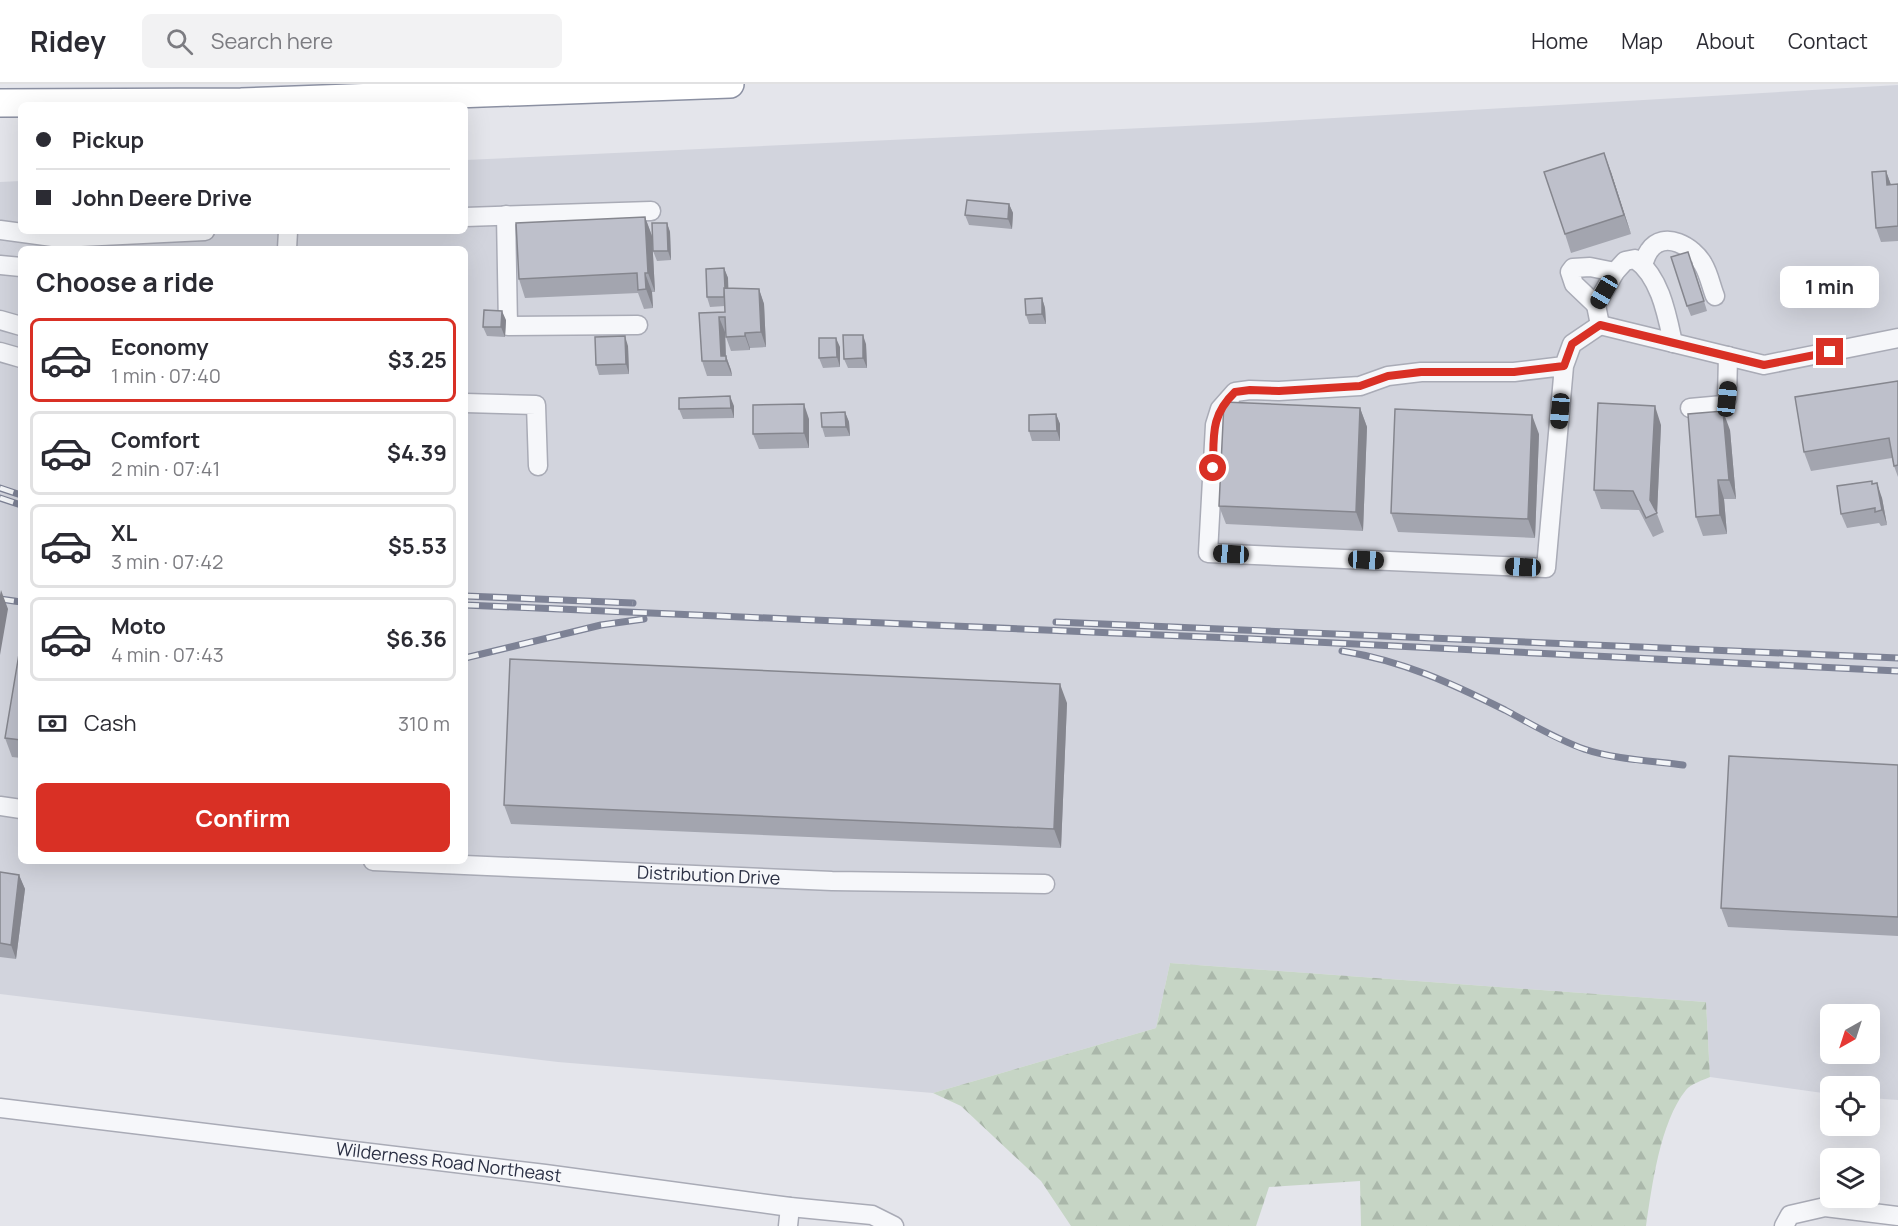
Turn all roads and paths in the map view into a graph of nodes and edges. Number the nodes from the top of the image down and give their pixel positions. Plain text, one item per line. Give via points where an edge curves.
1 (730, 84) edge
2 (241, 102) edge
3 (0, 103) edge
4 (18, 103) edge
5 (651, 211) dead end
6 (506, 215) junction
7 (468, 217) edge
8 (0, 230) edge
9 (18, 232) edge
10 (30, 234) edge
11 (143, 234) edge
12 (0, 264) edge
13 (1643, 264) junction
14 (18, 267) edge
15 (1615, 272) junction
16 (1714, 296) dead end
17 (1600, 299) junction
18 (0, 320) edge
19 (18, 325) edge
20 (638, 325) dead end
21 (1600, 325) junction
22 (1898, 338) edge
23 (1673, 343) junction
24 (0, 352) edge
25 (1728, 356) junction
26 (18, 357) edge
27 (1564, 366) junction
28 (468, 403) edge
29 (1690, 408) dead end
30 (538, 466) dead end
31 (0, 806) edge
32 (18, 809) edge
33 (442, 864) edge
34 (1045, 884) dead end
35 (0, 1108) edge
36 (790, 1207) junction
37 (1898, 1216) edge
38 (788, 1226) edge
39 (894, 1226) edge
40 (1784, 1226) edge

1 - 2 highway
3 - 4 highway
5 - 6 street
6 - 7 street
6 - 20 street via 508,326
8 - 9 street
10 - 11 street via 60,238
12 - 14 street
13 - 15 street via 1635,259 1625,261
13 - 16 street via 1654,246 1669,241 1689,247 1703,264
13 - 23 street via 1652,275
15 - 17 street
15 - 17 street via 1590,267 1573,268 1570,272 1579,289
17 - 21 street
18 - 19 street
21 - 23 street
21 - 27 street via 1572,344
22 - 25 street via 1764,365
23 - 25 street
24 - 26 street
25 - 29 street via 1727,399 1723,405
27 - 27 street via 1514,372 1421,372 1388,376 1360,386 1235,392 1220,409 1215,425 1208,552 1546,568
28 - 30 street via 536,405
31 - 32 street
33 - 34 street, Distribution Drive via 832,881
35 - 36 street, Wilderness Road Northeast
36 - 38 street
36 - 39 street, Wilderness Road Northeast via 872,1215
37 - 40 street via 1825,1207 1790,1215

